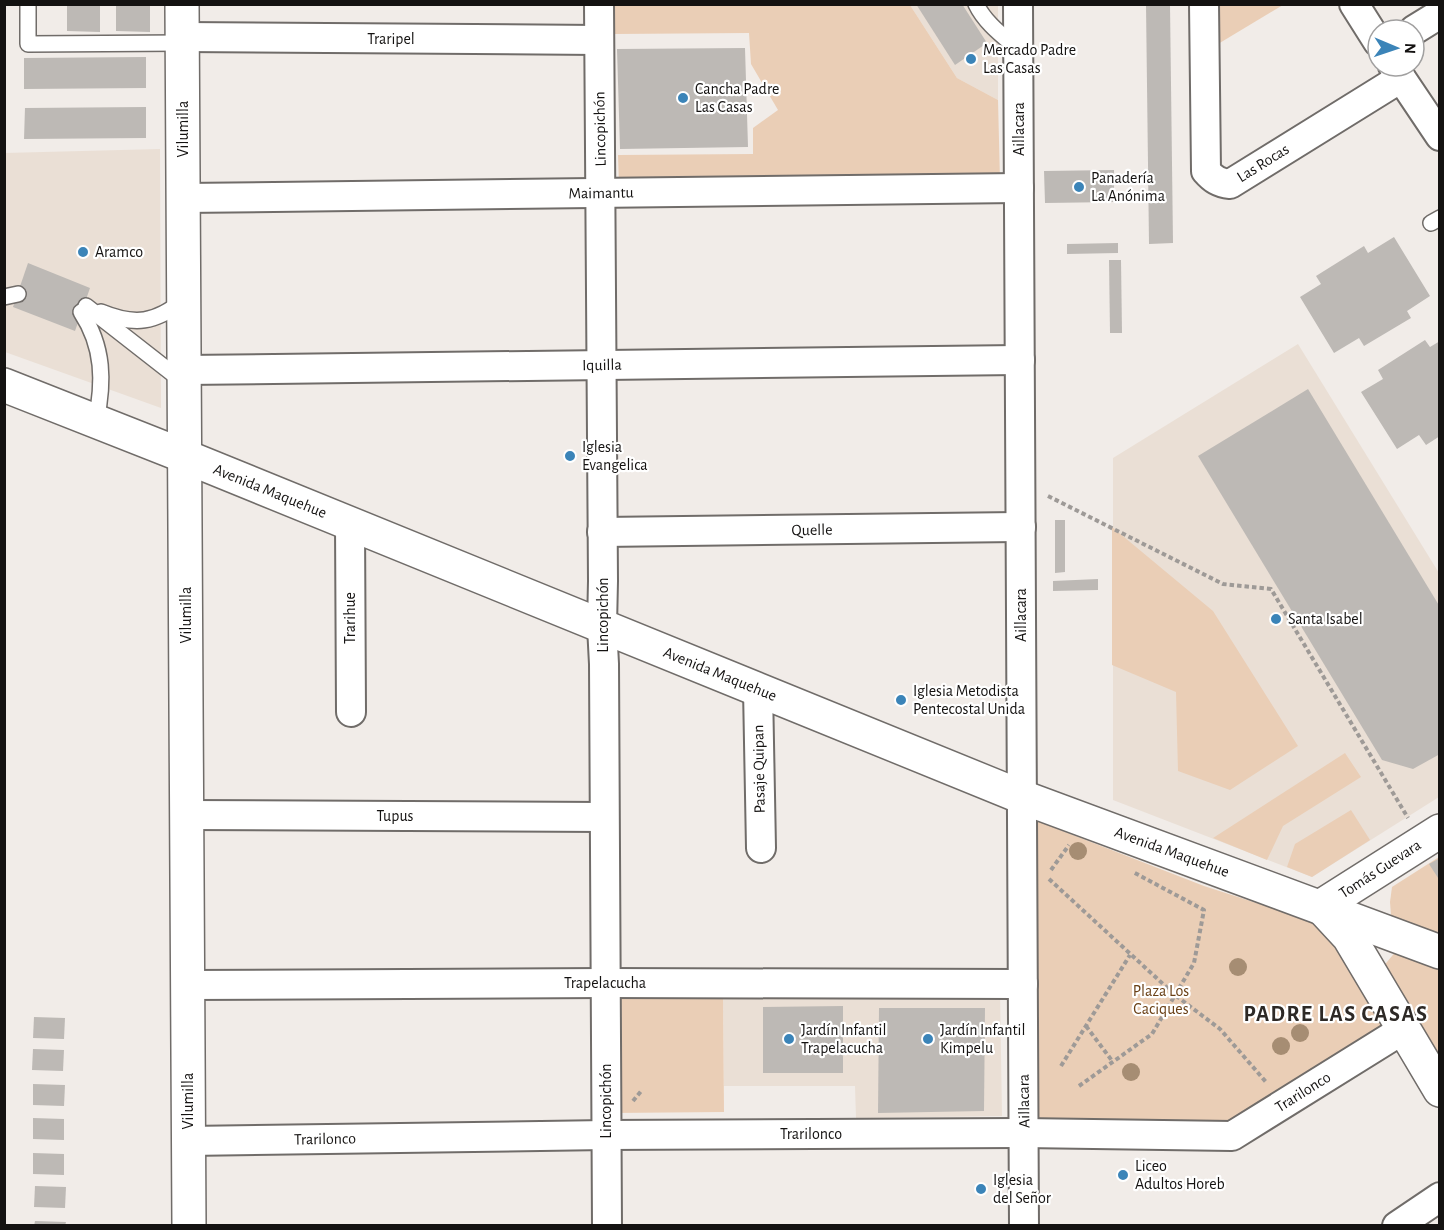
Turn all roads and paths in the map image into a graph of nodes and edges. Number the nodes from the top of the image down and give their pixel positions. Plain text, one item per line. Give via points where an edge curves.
1 (28, 4) edge
2 (182, 4) edge
3 (599, 4) edge
4 (976, 4) edge
5 (1018, 4) edge
6 (1203, 4) edge
7 (1354, 4) edge
8 (1440, 14) edge
9 (1366, 23) edge
10 (1426, 23) edge
11 (182, 40) junction
12 (599, 40) junction
13 (1018, 49) junction
14 (1388, 78) edge
15 (1401, 78) edge
16 (1440, 136) edge
17 (1019, 188) junction
18 (600, 193) junction
19 (183, 198) junction
20 (184, 300) junction
21 (84, 308) junction
22 (1020, 360) junction
23 (601, 365) junction
24 (184, 377) junction
25 (4, 385) edge
26 (96, 421) junction
27 (184, 456) junction
28 (1020, 482) junction
29 (350, 524) junction
30 (1021, 527) junction
31 (603, 532) junction
32 (602, 626) junction
33 (758, 689) junction
34 (351, 712) dead end
35 (1022, 797) junction
36 (186, 815) junction
37 (604, 817) junction
38 (1431, 836) edge
39 (1075, 841) dead end
40 (761, 848) dead end
41 (1124, 867) dead end
42 (1320, 907) junction
43 (1440, 952) edge
44 (1130, 955) junction
45 (606, 983) junction
46 (1023, 984) junction
47 (188, 985) junction
48 (1175, 994) junction
49 (1086, 1026) junction
50 (1404, 1029) junction
51 (1113, 1062) junction
52 (1061, 1066) dead end
53 (1079, 1086) dead end
54 (1440, 1090) edge
55 (1284, 1104) junction
56 (1024, 1133) junction
57 (606, 1135) junction
58 (188, 1141) junction
59 (1440, 1197) edge
60 (189, 1226) edge
61 (607, 1226) edge
62 (1024, 1226) edge
63 (1397, 1226) edge

1 - 11 lane via 28,44
2 - 11 main road, Vilumilla
3 - 12 street, Lincopichón
4 - 13 lane via 989,24
5 - 13 street, Aillacara
6 - 14 street, Las Rocas via 1206,171 1221,183 1230,184
7 - 9 street
8 - 10 street
11 - 12 street, Traripel
11 - 19 main road, Vilumilla
12 - 18 street, Lincopichón
13 - 17 street, Aillacara
15 - 16 street
17 - 18 street, Maimantu
17 - 22 street, Aillacara
18 - 19 street, Maimantu
18 - 23 street, Lincopichón
19 - 20 main road, Vilumilla
20 - 21 lane via 161,315 133,321
20 - 24 main road, Vilumilla
21 - 24 lane
21 - 26 lane via 99,358 101,389
22 - 23 street, Iquilla
22 - 28 street, Aillacara
23 - 24 street, Iquilla
23 - 31 street, Lincopichón
24 - 27 main road, Vilumilla
25 - 26 main road, Avenida Maquehue
26 - 27 main road, Avenida Maquehue
27 - 29 main road, Avenida Maquehue
27 - 36 main road, Vilumilla
28 - 30 street, Aillacara
28 - 38 path via 1223,584 1271,589
29 - 32 main road, Avenida Maquehue
29 - 34 street, Trarihue
30 - 31 street, Quelle
30 - 35 street, Aillacara
31 - 32 street, Lincopichón
32 - 33 main road, Avenida Maquehue
32 - 37 street, Lincopichón
33 - 35 main road, Avenida Maquehue
33 - 40 street, Pasaje Quipan
35 - 42 main road, Avenida Maquehue
35 - 46 street, Aillacara
36 - 37 street, Tupus
36 - 47 main road, Vilumilla
37 - 45 street, Lincopichón
38 - 42 main road, Tomás Guevara
39 - 44 path via 1046,877
41 - 48 path via 1203,910 1194,963
42 - 43 main road, Avenida Maquehue
42 - 50 main road via 1350,937
44 - 48 path
44 - 49 path
45 - 46 street, Trapelacucha
45 - 47 street, Trapelacucha
45 - 57 street, Lincopichón
46 - 56 street, Aillacara
47 - 58 main road, Vilumilla
48 - 51 path via 1152,1034
48 - 55 path via 1220,1029
49 - 51 path
49 - 52 path
50 - 54 main road
50 - 55 street, Trarilonco
51 - 53 path
55 - 56 street, Trarilonco via 1232,1136
56 - 57 street, Trarilonco
56 - 62 street, Aillacara
57 - 58 street, Trarilonco
57 - 61 street, Lincopichón
58 - 60 main road, Vilumilla
59 - 63 street

